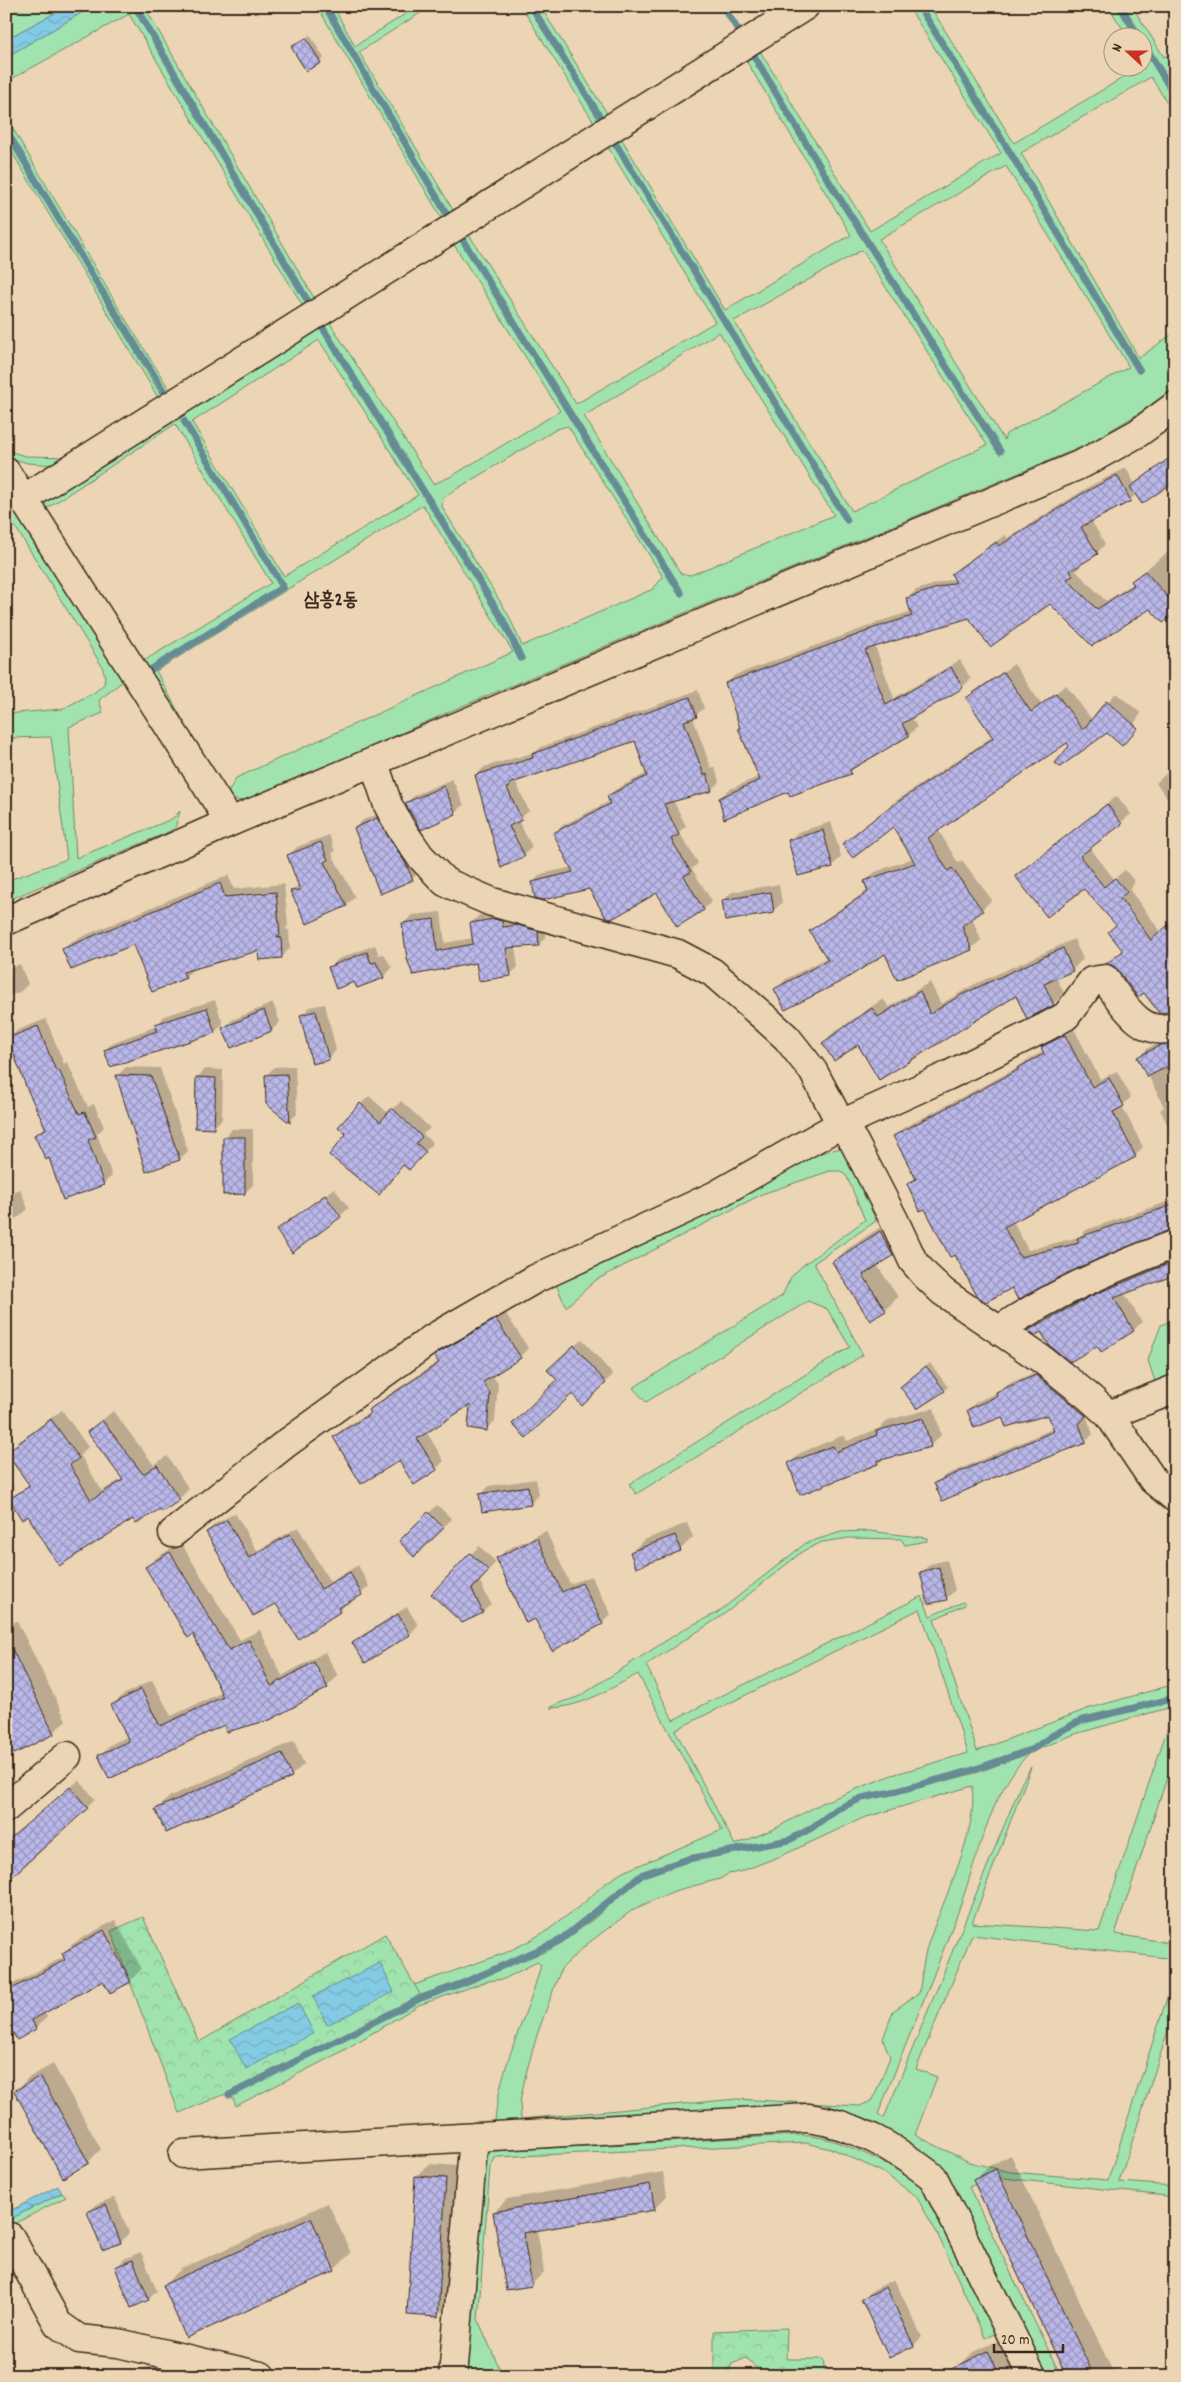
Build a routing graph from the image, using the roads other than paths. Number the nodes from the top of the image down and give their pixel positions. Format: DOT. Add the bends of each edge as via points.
graph roads {
  1 [pos="805,6"];
  2 [pos="1175,406"];
  3 [pos="6,472"];
  4 [pos="23,499"];
  5 [pos="374,763"];
  6 [pos="230,822"];
  7 [pos="6,921"];
  8 [pos="1175,1026"];
  9 [pos="841,1124"];
  10 [pos="1175,1244"];
  11 [pos="999,1330"];
  12 [pos="1175,1389"];
  13 [pos="1109,1415"];
  14 [pos="1175,1498"];
  15 [pos="173,1533"];
  16 [pos="67,1756"];
  17 [pos="6,1808"];
  18 [pos="474,2137"];
  19 [pos="184,2154"];
  20 [pos="8,2238"];
  21 [pos="261,2376"];
  22 [pos="453,2376"];
  23 [pos="1032,2376"];
  1 -- 4 [label="street"];
  2 -- 5 [label="street" via="1138,433 1084,463"];
  3 -- 4 [label="street"];
  4 -- 6 [label="street"];
  5 -- 6 [label="street"];
  5 -- 9 [label="street" via="400,827 420,856 445,882 492,902 678,954 712,972 787,1038 813,1072"];
  6 -- 7 [label="street"];
  8 -- 9 [label="street" via="1151,1028 1141,1024 1105,979 1092,981 1066,1016 1046,1028"];
  9 -- 11 [label="street" via="854,1142 913,1261 943,1292"];
  9 -- 15 [label="street" via="716,1195 535,1279 432,1338 284,1445"];
  10 -- 11 [label="street" via="1088,1278"];
  11 -- 13 [label="street" via="1044,1361"];
  12 -- 13 [label="street"];
  13 -- 14 [label="street" via="1153,1480"];
  16 -- 17 [label="street"];
  18 -- 19 [label="street"];
  18 -- 22 [label="street"];
  18 -- 23 [label="street" via="808,2118 831,2121 857,2131 907,2158 933,2178"];
  20 -- 21 [label="street" via="58,2324 79,2339 118,2343"];
}
